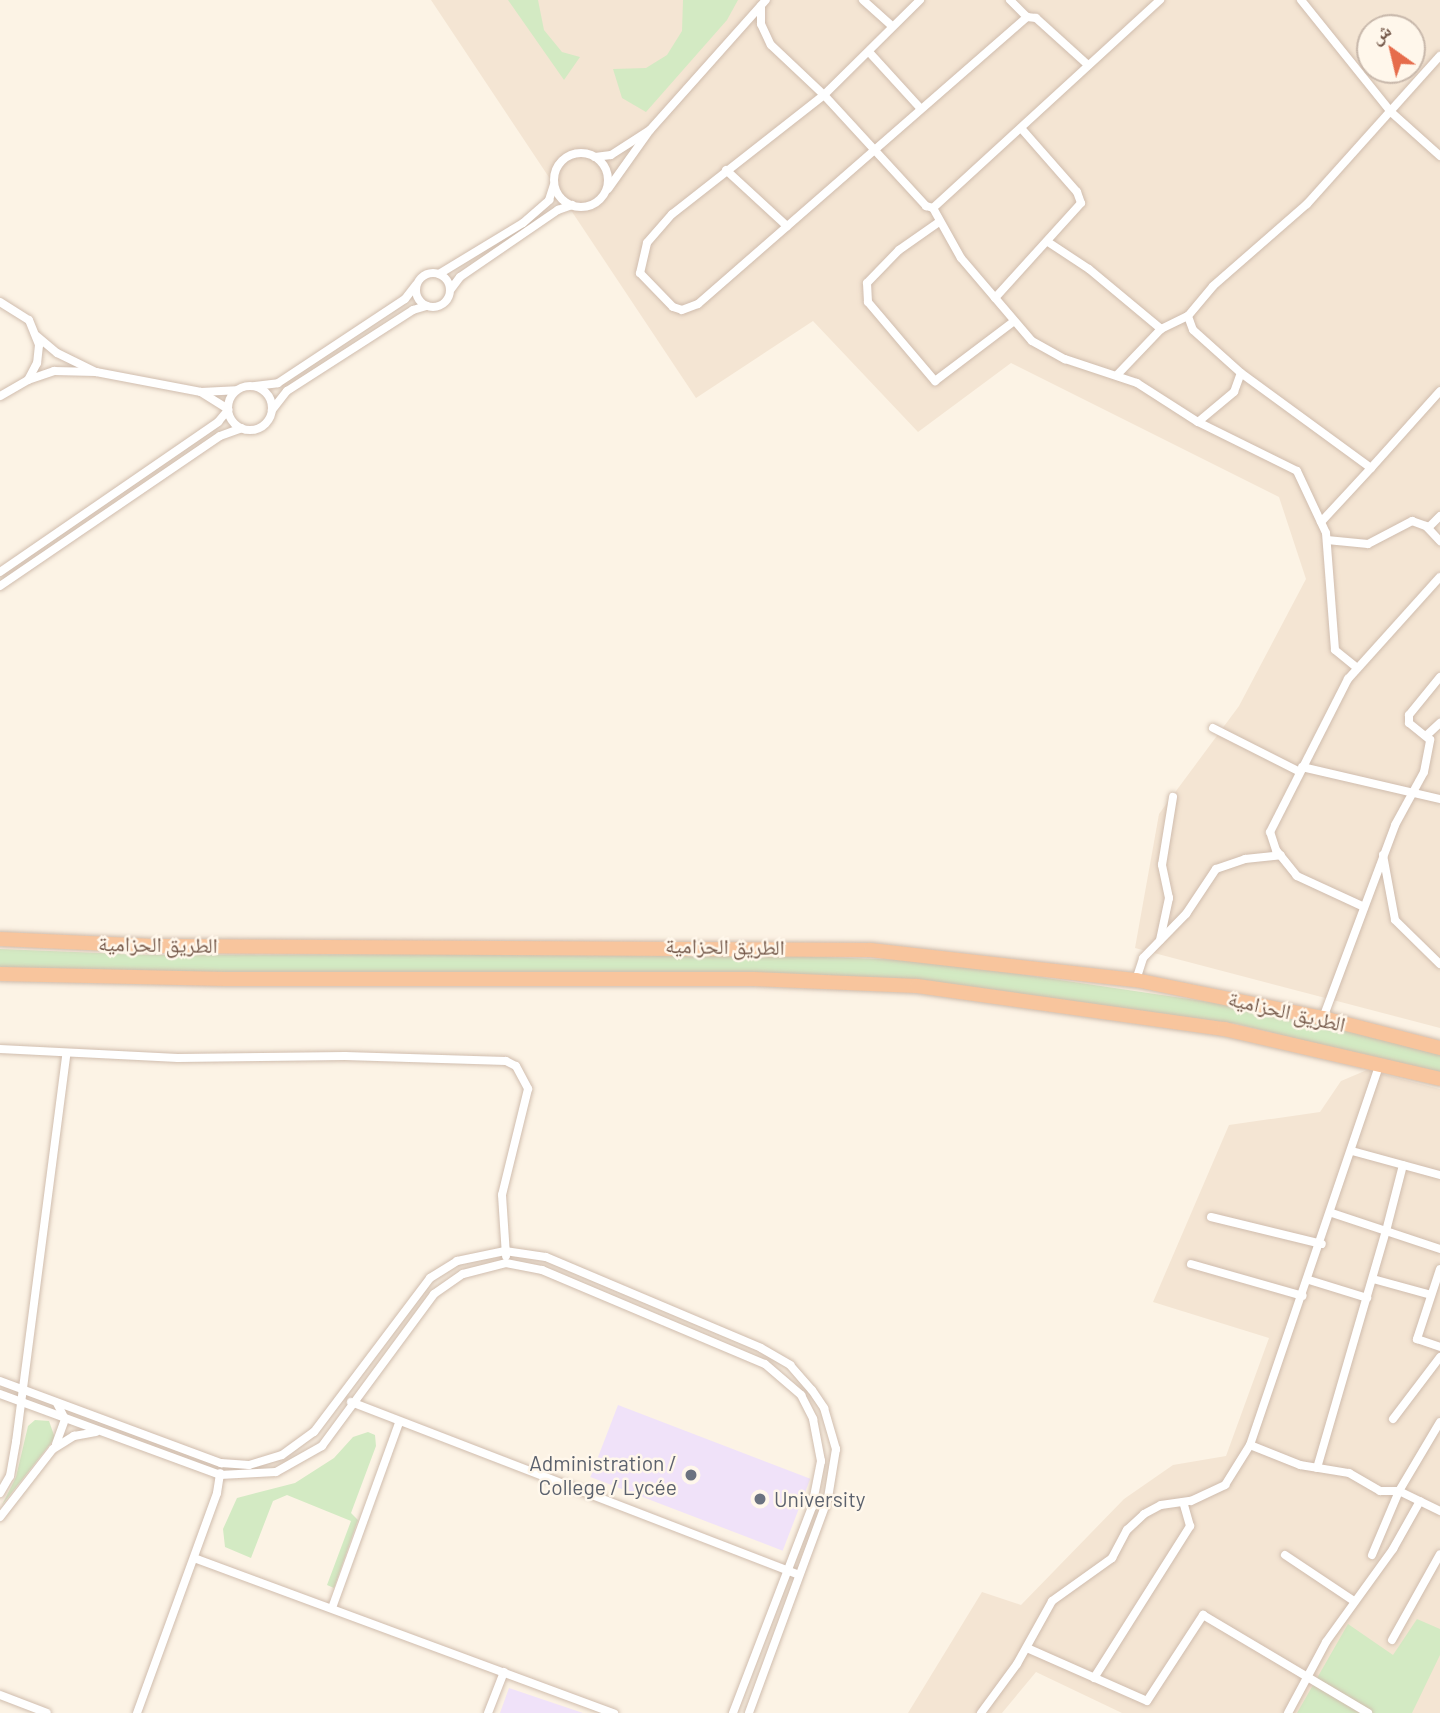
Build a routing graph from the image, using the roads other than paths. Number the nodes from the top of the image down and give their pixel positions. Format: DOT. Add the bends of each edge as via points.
graph roads {
  1 [pos="863,0"];
  2 [pos="920,0"];
  3 [pos="1010,0"];
  4 [pos="1160,0"];
  5 [pos="1301,0"];
  6 [pos="764,3"];
  7 [pos="1027,17"];
  8 [pos="892,26"];
  9 [pos="869,52"];
  10 [pos="1440,56"];
  11 [pos="1088,65"];
  12 [pos="824,95"];
  13 [pos="920,109"];
  14 [pos="1391,112"];
  15 [pos="1021,128"];
  16 [pos="650,130"];
  17 [pos="875,151"];
  18 [pos="1440,156"];
  19 [pos="594,157"];
  20 [pos="726,170"];
  21 [pos="555,182"];
  22 [pos="604,194"];
  23 [pos="572,205"];
  24 [pos="933,208"];
  25 [pos="939,222"];
  26 [pos="787,226"];
  27 [pos="1048,242"];
  28 [pos="439,274"];
  29 [pos="416,285"];
  30 [pos="451,289"];
  31 [pos="995,299"];
  32 [pos="0,302"];
  33 [pos="426,306"];
  34 [pos="1188,316"];
  35 [pos="1013,322"];
  36 [pos="1161,329"];
  37 [pos="37,336"];
  38 [pos="96,372"];
  39 [pos="1241,373"];
  40 [pos="1117,375"];
  41 [pos="28,380"];
  42 [pos="255,386"];
  43 [pos="239,389"];
  44 [pos="201,391"];
  45 [pos="1440,391"];
  46 [pos="0,396"];
  47 [pos="228,410"];
  48 [pos="272,410"];
  49 [pos="1198,422"];
  50 [pos="242,428"];
  51 [pos="1371,468"];
  52 [pos="1440,516"];
  53 [pos="1321,522"];
  54 [pos="1428,528"];
  55 [pos="1327,540"];
  56 [pos="1440,541"];
  57 [pos="0,572"];
  58 [pos="1439,579"];
  59 [pos="0,586"];
  60 [pos="1357,667"];
  61 [pos="1440,677"];
  62 [pos="1440,723"];
  63 [pos="1213,728"];
  64 [pos="1427,735"];
  65 [pos="1301,769"];
  66 [pos="1412,792"];
  67 [pos="1173,797"];
  68 [pos="1440,799"];
  69 [pos="1383,854"];
  70 [pos="1281,855"];
  71 [pos="1362,906"];
  72 [pos="0,939"];
  73 [pos="1160,940"];
  74 [pos="1440,964"];
  75 [pos="0,974"];
  76 [pos="1136,980"];
  77 [pos="1323,1018"];
  78 [pos="1440,1048"];
  79 [pos="0,1049"];
  80 [pos="66,1055"];
  81 [pos="1380,1064"];
  82 [pos="1440,1079"];
  83 [pos="1352,1151"];
  84 [pos="1403,1165"];
  85 [pos="1440,1175"];
  86 [pos="1332,1213"];
  87 [pos="1211,1217"];
  88 [pos="1386,1231"];
  89 [pos="1322,1244"];
  90 [pos="1440,1249"];
  91 [pos="505,1251"];
  92 [pos="506,1263"];
  93 [pos="1191,1264"];
  94 [pos="1440,1269"];
  95 [pos="1373,1279"];
  96 [pos="1309,1280"];
  97 [pos="1431,1295"];
  98 [pos="1303,1296"];
  99 [pos="1367,1298"];
  100 [pos="1440,1347"];
  101 [pos="1440,1357"];
  102 [pos="0,1381"];
  103 [pos="21,1389"];
  104 [pos="0,1394"];
  105 [pos="342,1397"];
  106 [pos="19,1401"];
  107 [pos="57,1403"];
  108 [pos="353,1403"];
  109 [pos="65,1418"];
  110 [pos="1393,1419"];
  111 [pos="1440,1422"];
  112 [pos="399,1423"];
  113 [pos="100,1431"];
  114 [pos="1250,1445"];
  115 [pos="52,1449"];
  116 [pos="221,1463"];
  117 [pos="1317,1468"];
  118 [pos="219,1475"];
  119 [pos="1399,1491"];
  120 [pos="0,1493"];
  121 [pos="1420,1501"];
  122 [pos="1183,1502"];
  123 [pos="1440,1511"];
  124 [pos="0,1517"];
  125 [pos="1440,1554"];
  126 [pos="1285,1555"];
  127 [pos="1372,1555"];
  128 [pos="194,1558"];
  129 [pos="787,1570"];
  130 [pos="799,1575"];
  131 [pos="1354,1601"];
  132 [pos="332,1608"];
  133 [pos="1392,1640"];
  134 [pos="1027,1648"];
  135 [pos="504,1672"];
  136 [pos="1308,1676"];
  137 [pos="1094,1678"];
  138 [pos="0,1695"];
  139 [pos="47,1713"];
  140 [pos="137,1713"];
  141 [pos="488,1713"];
  142 [pos="614,1713"];
  143 [pos="733,1713"];
  144 [pos="749,1713"];
  145 [pos="981,1713"];
  146 [pos="1288,1713"];
  147 [pos="1368,1713"];
  1 -- 8 [label="street"];
  2 -- 8 [label="street"];
  3 -- 7 [label="street"];
  4 -- 11 [label="street"];
  5 -- 14 [label="street"];
  6 -- 12 [label="street" via="761,24 771,45"];
  6 -- 16 [label="street"];
  7 -- 11 [label="street" via="1036,18"];
  7 -- 13 [label="street"];
  8 -- 9 [label="street"];
  9 -- 12 [label="street"];
  9 -- 13 [label="street"];
  10 -- 14 [label="street"];
  11 -- 15 [label="street"];
  12 -- 17 [label="street"];
  12 -- 20 [label="street"];
  13 -- 17 [label="street"];
  14 -- 18 [label="street"];
  14 -- 34 [label="street" via="1307,204 1213,286"];
  15 -- 24 [label="street"];
  15 -- 27 [label="street" via="1077,192 1081,203"];
  16 -- 19 [label="street" via="611,155"];
  16 -- 22 [label="street"];
  17 -- 24 [label="street"];
  17 -- 26 [label="street"];
  19 -- 21 [label="street" via="579,153 568,157 556,170"];
  19 -- 22 [label="street" via="607,171"];
  20 -- 26 [label="street"];
  20 -- 26 [label="street" via="673,214 647,243 640,262 646,282 673,307 689,309"];
  21 -- 23 [label="street" via="559,194"];
  21 -- 28 [label="street" via="550,200 523,223"];
  22 -- 23 [label="street" via="590,205"];
  23 -- 30 [label="street" via="460,277"];
  24 -- 25 [label="street"];
  25 -- 31 [label="street"];
  25 -- 35 [label="street" via="899,250 867,284 868,302 935,381"];
  27 -- 31 [label="street"];
  27 -- 36 [label="street" via="1089,269"];
  28 -- 29 [label="street" via="424,275"];
  28 -- 30 [label="street"];
  29 -- 33 [label="street" via="417,297"];
  29 -- 42 [label="street" via="405,299 278,383"];
  30 -- 33 [label="street" via="442,305"];
  31 -- 35 [label="street"];
  32 -- 37 [label="street" via="22,313"];
  33 -- 48 [label="street" via="287,391"];
  34 -- 36 [label="street"];
  34 -- 39 [label="street" via="1193,330"];
  35 -- 40 [label="street" via="1048,352"];
  36 -- 40 [label="street"];
  37 -- 38 [label="street" via="57,354"];
  37 -- 41 [label="street" via="39,354"];
  38 -- 41 [label="street" via="54,371"];
  38 -- 44 [label="street"];
  39 -- 49 [label="street" via="1234,392"];
  39 -- 51 [label="street"];
  40 -- 49 [label="street"];
  41 -- 46 [label="street"];
  42 -- 43 [label="street"];
  42 -- 48 [label="street" via="270,397"];
  43 -- 44 [label="street"];
  43 -- 47 [label="street"];
  44 -- 47 [label="street"];
  45 -- 51 [label="street"];
  47 -- 50 [label="street"];
  47 -- 57 [label="street" via="218,422"];
  48 -- 50 [label="street" via="263,426"];
  49 -- 53 [label="street" via="1291,467 1308,490"];
  50 -- 59 [label="street" via="220,436"];
  51 -- 53 [label="street"];
  52 -- 54 [label="street"];
  53 -- 55 [label="street"];
  54 -- 55 [label="street" via="1407,522 1379,540 1358,545"];
  54 -- 56 [label="street"];
  55 -- 60 [label="street" via="1335,650"];
  58 -- 60 [label="street"];
  60 -- 65 [label="street"];
  61 -- 64 [label="street" via="1409,715 1409,723"];
  62 -- 64 [label="street"];
  63 -- 65 [label="street"];
  64 -- 66 [label="street" via="1430,744 1424,772"];
  65 -- 66 [label="street"];
  65 -- 70 [label="street" via="1270,832"];
  66 -- 68 [label="street"];
  66 -- 69 [label="street"];
  67 -- 73 [label="street" via="1162,865 1169,898"];
  69 -- 71 [label="street"];
  69 -- 74 [label="street" via="1395,920"];
  70 -- 71 [label="street" via="1307,883"];
  70 -- 73 [label="street" via="1245,859 1216,869 1186,914"];
  71 -- 77 [label="street"];
  72 -- 76 [label="highway, الطريق الحزامية" via="154,946 871,950"];
  73 -- 76 [label="street" via="1143,958"];
  75 -- 81 [label="highway, الطريق الحزامية" via="225,979 754,979 917,986 1224,1028"];
  76 -- 77 [label="highway, الطريق الحزامية"];
  77 -- 78 [label="highway, الطريق الحزامية"];
  79 -- 80 [label="street"];
  80 -- 91 [label="street" via="506,1061 516,1066 528,1089 502,1195"];
  80 -- 103 [label="street"];
  81 -- 82 [label="highway, الطريق الحزامية"];
  81 -- 83 [label="street"];
  83 -- 84 [label="street"];
  83 -- 86 [label="street"];
  84 -- 85 [label="street"];
  84 -- 88 [label="street"];
  86 -- 88 [label="street"];
  86 -- 89 [label="street"];
  87 -- 89 [label="street"];
  88 -- 90 [label="street"];
  88 -- 95 [label="street"];
  89 -- 96 [label="street"];
  91 -- 92 [label="street"];
  91 -- 105 [label="street" via="457,1261 430,1278"];
  91 -- 130 [label="street" via="546,1257 768,1351 800,1374 824,1408 836,1449 828,1498"];
  92 -- 108 [label="street" via="463,1274 434,1294"];
  92 -- 129 [label="street" via="542,1270 765,1364 792,1385 813,1419 821,1461 813,1507"];
  93 -- 98 [label="street"];
  94 -- 97 [label="street"];
  95 -- 97 [label="street"];
  95 -- 99 [label="street"];
  96 -- 98 [label="street"];
  96 -- 99 [label="street"];
  97 -- 100 [label="street" via="1417,1339"];
  98 -- 114 [label="street"];
  99 -- 117 [label="street"];
  101 -- 110 [label="street"];
  102 -- 103 [label="street"];
  103 -- 106 [label="street"];
  103 -- 107 [label="street"];
  104 -- 106 [label="street"];
  105 -- 108 [label="street"];
  105 -- 116 [label="street" via="314,1432 282,1455 250,1465"];
  106 -- 109 [label="street"];
  106 -- 120 [label="street" via="10,1476"];
  107 -- 109 [label="street"];
  107 -- 116 [label="street"];
  108 -- 112 [label="street"];
  108 -- 118 [label="street" via="322,1446 297,1464 254,1476"];
  109 -- 113 [label="street"];
  109 -- 115 [label="street" via="62,1436"];
  111 -- 119 [label="street"];
  112 -- 129 [label="street"];
  112 -- 132 [label="street"];
  113 -- 115 [label="street" via="74,1436"];
  113 -- 118 [label="street"];
  114 -- 117 [label="street"];
  114 -- 122 [label="street" via="1225,1485"];
  115 -- 124 [label="street"];
  116 -- 118 [label="street"];
  117 -- 119 [label="street" via="1349,1473 1380,1491"];
  118 -- 128 [label="street" via="218,1493"];
  119 -- 121 [label="street"];
  119 -- 127 [label="street"];
  121 -- 123 [label="street"];
  121 -- 131 [label="street" via="1393,1549"];
  122 -- 134 [label="street" via="1161,1505 1133,1522 1112,1558 1048,1606"];
  122 -- 137 [label="street" via="1190,1526"];
  125 -- 133 [label="street"];
  126 -- 131 [label="street"];
  128 -- 132 [label="street"];
  128 -- 140 [label="street"];
  129 -- 130 [label="street"];
  129 -- 143 [label="street"];
  130 -- 144 [label="street"];
  131 -- 136 [label="street"];
  132 -- 135 [label="street"];
  134 -- 137 [label="street"];
  134 -- 145 [label="street"];
  135 -- 141 [label="street"];
  135 -- 142 [label="street"];
  136 -- 137 [label="street" via="1203,1615 1147,1701"];
  136 -- 146 [label="street"];
  136 -- 147 [label="street"];
  138 -- 139 [label="street"];
}
